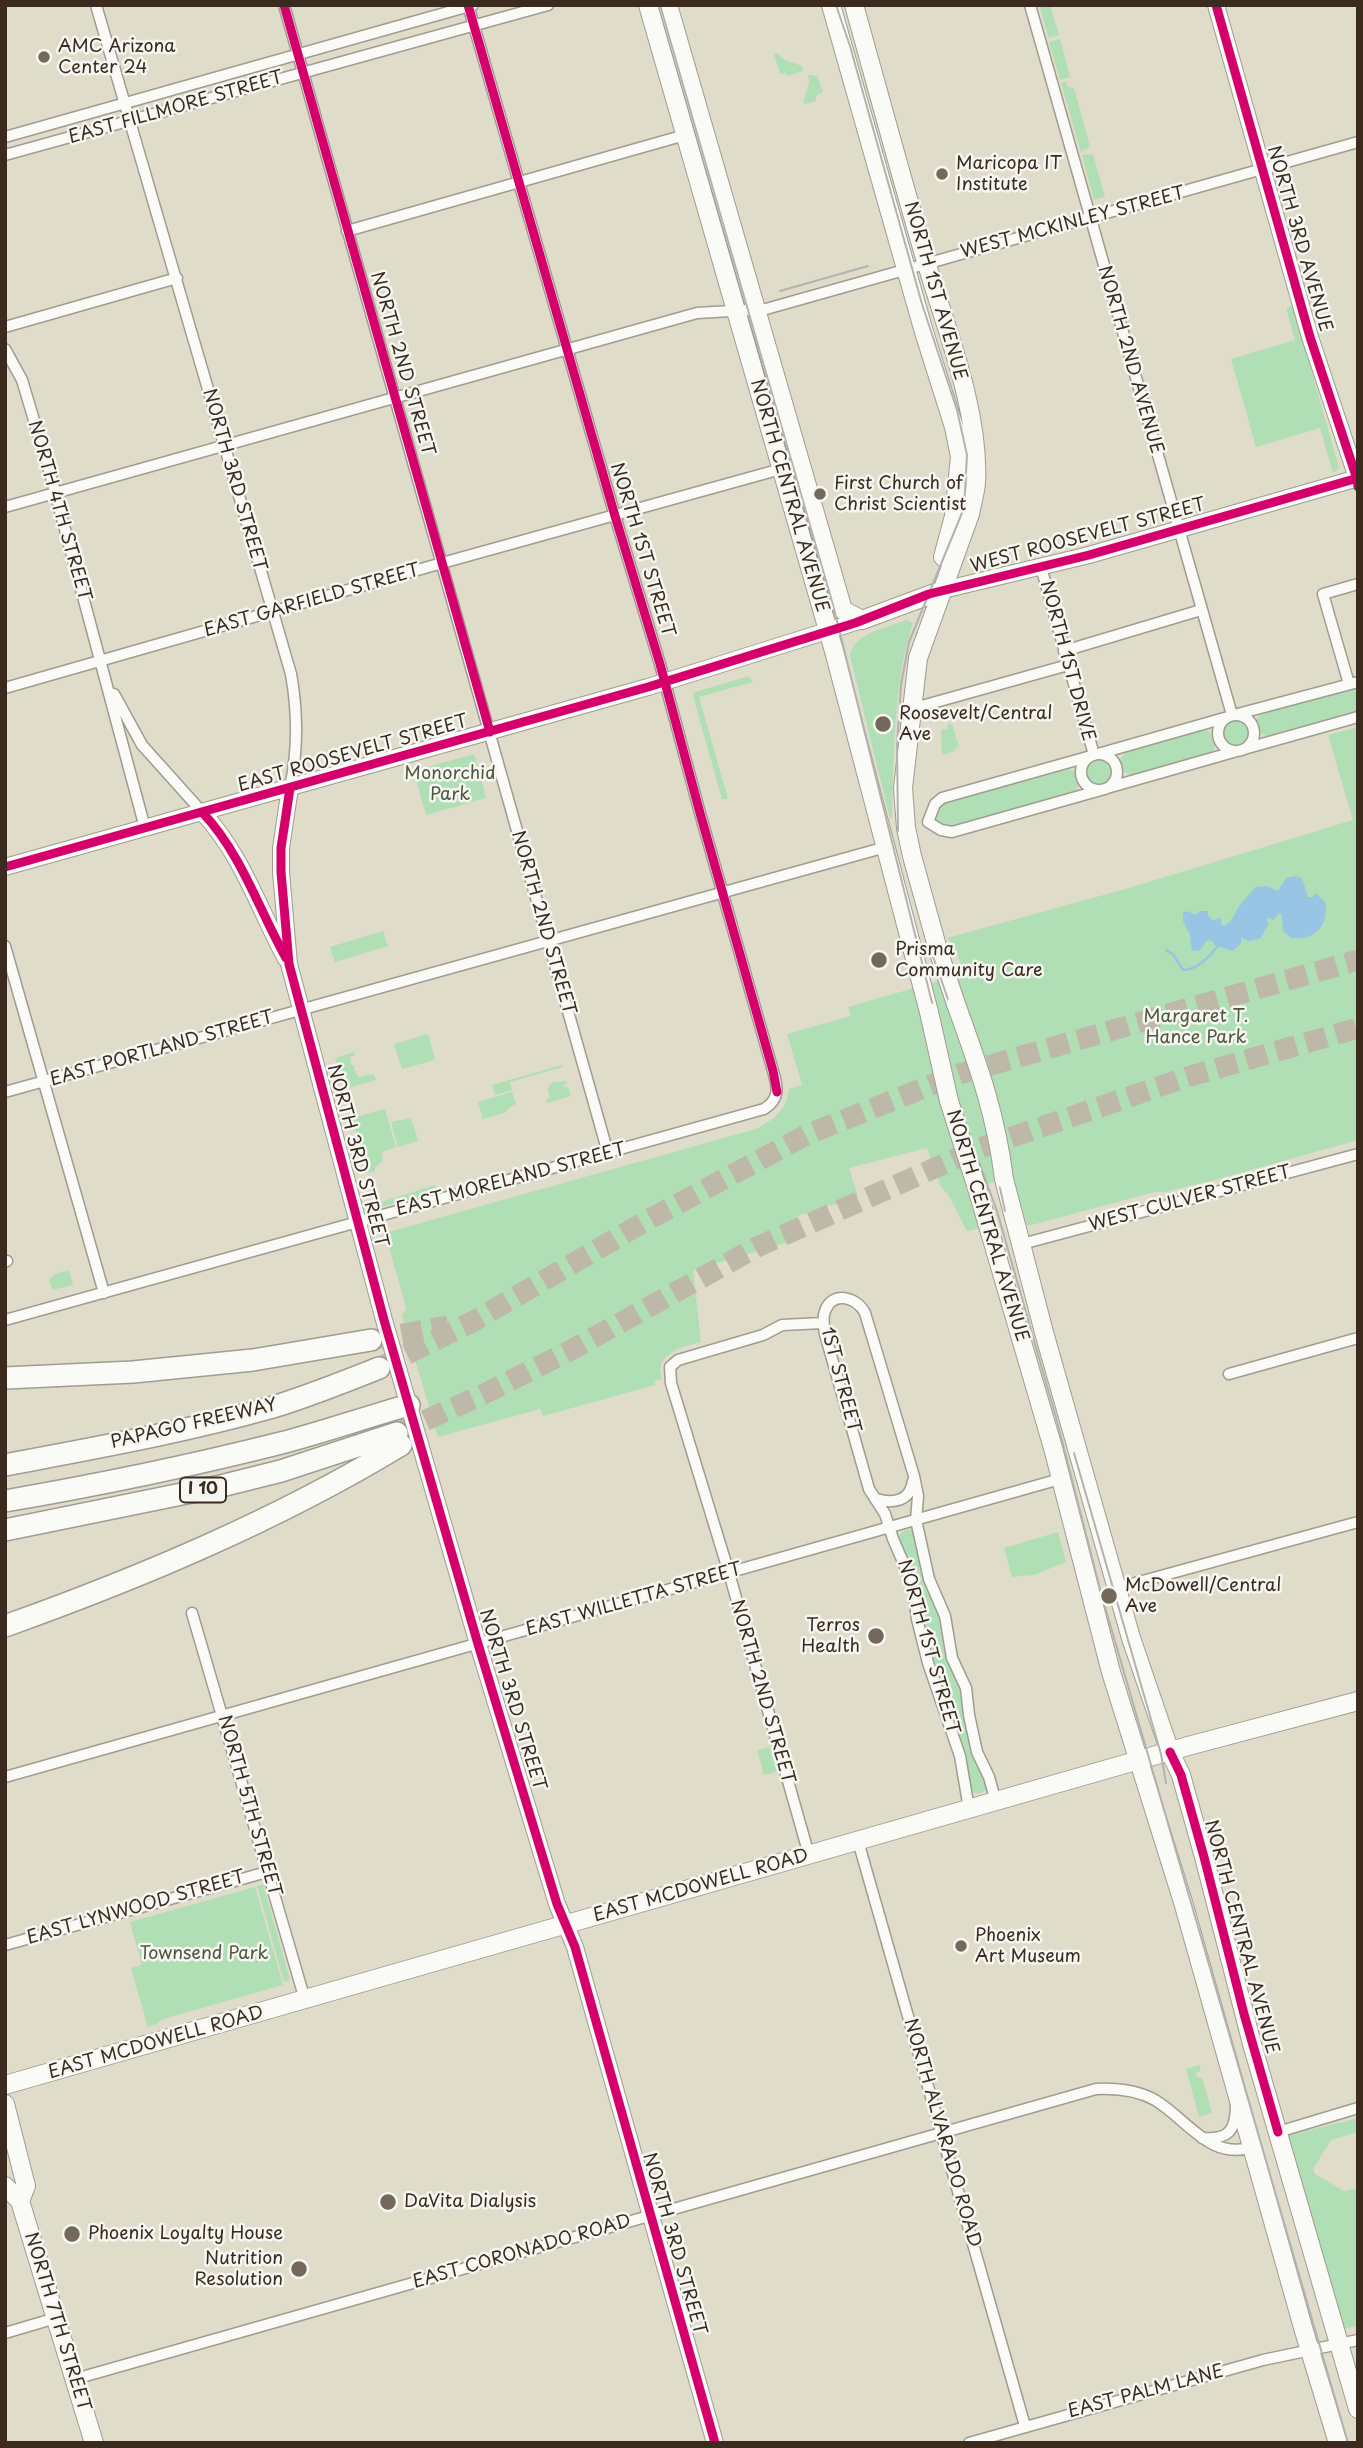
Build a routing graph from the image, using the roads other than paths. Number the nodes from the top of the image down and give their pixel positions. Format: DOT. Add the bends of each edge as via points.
graph roads {
  1 [pos="96,5"];
  2 [pos="284,5"];
  3 [pos="548,5"];
  4 [pos="648,5"];
  5 [pos="668,5"];
  6 [pos="831,5"];
  7 [pos="854,5"];
  8 [pos="1030,5"];
  9 [pos="1216,5"];
  10 [pos="470,6"];
  11 [pos="474,26"];
  12 [pos="298,54"];
  13 [pos="303,73"];
  14 [pos="127,104"];
  15 [pos="131,121"];
  16 [pos="685,135"];
  17 [pos="5,137"];
  18 [pos="1358,142"];
  19 [pos="5,155"];
  20 [pos="1263,169"];
  21 [pos="518,183"];
  22 [pos="1089,218"];
  23 [pos="347,231"];
  24 [pos="926,263"];
  25 [pos="906,269"];
  26 [pos="177,278"];
  27 [pos="747,311"];
  28 [pos="5,327"];
  29 [pos="5,349"];
  30 [pos="566,349"];
  31 [pos="778,386"];
  32 [pos="395,398"];
  33 [pos="223,446"];
  34 [pos="781,470"];
  35 [pos="1358,479"];
  36 [pos="55,493"];
  37 [pos="791,502"];
  38 [pos="5,507"];
  39 [pos="615,516"];
  40 [pos="1178,530"];
  41 [pos="442,563"];
  42 [pos="1041,567"];
  43 [pos="945,584"];
  44 [pos="1358,584"];
  45 [pos="1201,610"];
  46 [pos="271,612"];
  47 [pos="862,620"];
  48 [pos="828,631"];
  49 [pos="1064,651"];
  50 [pos="101,661"];
  51 [pos="1069,665"];
  52 [pos="105,676"];
  53 [pos="665,681"];
  54 [pos="1353,683"];
  55 [pos="5,688"];
  56 [pos="911,709"];
  57 [pos="1231,715"];
  58 [pos="1358,717"];
  59 [pos="490,732"];
  60 [pos="1241,750"];
  61 [pos="1095,755"];
  62 [pos="290,788"];
  63 [pos="1104,789"];
  64 [pos="203,813"];
  65 [pos="928,822"];
  66 [pos="145,828"];
  67 [pos="906,828"];
  68 [pos="886,847"];
  69 [pos="5,867"];
  70 [pos="723,892"];
  71 [pos="548,941"];
  72 [pos="5,946"];
  73 [pos="289,964"];
  74 [pos="301,1010"];
  75 [pos="44,1082"];
  76 [pos="5,1093"];
  77 [pos="773,1104"];
  78 [pos="608,1153"];
  79 [pos="1358,1154"];
  80 [pos="358,1222"];
  81 [pos="1022,1244"];
  82 [pos="104,1293"];
  83 [pos="5,1320"];
  84 [pos="824,1322"];
  85 [pos="1358,1338"];
  86 [pos="371,1340"];
  87 [pos="379,1368"];
  88 [pos="1229,1374"];
  89 [pos="8,1379"];
  90 [pos="407,1398"];
  91 [pos="5,1465"];
  92 [pos="914,1476"];
  93 [pos="1060,1479"];
  94 [pos="5,1491"];
  95 [pos="876,1499"];
  96 [pos="5,1501"];
  97 [pos="916,1520"];
  98 [pos="1358,1522"];
  99 [pos="889,1528"];
  100 [pos="5,1530"];
  101 [pos="729,1573"];
  102 [pos="1117,1588"];
  103 [pos="65,1602"];
  104 [pos="5,1610"];
  105 [pos="192,1613"];
  106 [pos="5,1626"];
  107 [pos="478,1644"];
  108 [pos="1358,1701"];
  109 [pos="223,1715"];
  110 [pos="1155,1756"];
  111 [pos="5,1777"];
  112 [pos="996,1802"];
  113 [pos="969,1810"];
  114 [pos="858,1841"];
  115 [pos="809,1855"];
  116 [pos="267,1872"];
  117 [pos="564,1924"];
  118 [pos="5,1945"];
  119 [pos="305,2000"];
  120 [pos="5,2085"];
  121 [pos="1236,2085"];
  122 [pos="5,2104"];
  123 [pos="1358,2108"];
  124 [pos="1278,2132"];
  125 [pos="942,2133"];
  126 [pos="1200,2138"];
  127 [pos="1253,2147"];
  128 [pos="5,2186"];
  129 [pos="20,2201"];
  130 [pos="650,2216"];
  131 [pos="1311,2245"];
  132 [pos="56,2318"];
  133 [pos="5,2333"];
  134 [pos="1358,2340"];
  135 [pos="1324,2347"];
  136 [pos="75,2379"];
  137 [pos="1358,2409"];
  138 [pos="1026,2426"];
  139 [pos="94,2443"];
  140 [pos="715,2443"];
  141 [pos="969,2443"];
  142 [pos="1338,2443"];
  1 -- 14 [label="street, NORTH 3RD STREET"];
  2 -- 12 [label="street, NORTH 2ND STREET"];
  3 -- 11 [label="street, EAST FILLMORE STREET"];
  4 -- 16 [label="main road, NORTH CENTRAL AVENUE"];
  5 -- 27 [label="main road, NORTH CENTRAL AVENUE"];
  6 -- 25 [label="main road, NORTH 1ST AVENUE"];
  7 -- 24 [label="main road, NORTH 1ST AVENUE"];
  8 -- 22 [label="street, NORTH 2ND AVENUE"];
  9 -- 20 [label="street, NORTH 3RD AVENUE"];
  10 -- 11 [label="street, NORTH 1ST STREET"];
  10 -- 12 [label="street, EAST FILLMORE STREET"];
  11 -- 13 [label="street, EAST FILLMORE STREET"];
  11 -- 21 [label="street, NORTH 1ST STREET"];
  12 -- 13 [label="street, NORTH 2ND STREET"];
  12 -- 14 [label="street, EAST FILLMORE STREET"];
  13 -- 15 [label="street, EAST FILLMORE STREET"];
  13 -- 23 [label="street, NORTH 2ND STREET"];
  14 -- 15 [label="street, NORTH 3RD STREET"];
  14 -- 17 [label="street, EAST FILLMORE STREET"];
  15 -- 19 [label="street, EAST FILLMORE STREET"];
  15 -- 26 [label="street, NORTH 3RD STREET"];
  16 -- 21 [label="street"];
  16 -- 27 [label="main road, NORTH CENTRAL AVENUE"];
  18 -- 20 [label="street, WEST MCKINLEY STREET"];
  20 -- 22 [label="street, WEST MCKINLEY STREET"];
  20 -- 35 [label="street, NORTH 3RD AVENUE" via="1310,337"];
  21 -- 23 [label="street"];
  21 -- 30 [label="street, NORTH 1ST STREET"];
  22 -- 24 [label="street, WEST MCKINLEY STREET"];
  22 -- 40 [label="street, NORTH 2ND AVENUE"];
  23 -- 32 [label="street, NORTH 2ND STREET"];
  24 -- 25 [label="street, WEST MCKINLEY STREET"];
  24 -- 43 [label="main road, NORTH 1ST AVENUE" via="967,401 974,446 976,484 970,514"];
  25 -- 27 [label="street, WEST MCKINLEY STREET"];
  25 -- 43 [label="main road, NORTH 1ST AVENUE" via="960,457 954,516 943,560"];
  26 -- 28 [label="street"];
  26 -- 33 [label="street, NORTH 3RD STREET"];
  27 -- 30 [label="street, WEST MCKINLEY STREET" via="696,313"];
  27 -- 31 [label="main road, NORTH CENTRAL AVENUE"];
  27 -- 34 [label="main road, NORTH CENTRAL AVENUE"];
  29 -- 36 [label="street, NORTH 4TH STREET" via="22,380"];
  30 -- 32 [label="street, WEST MCKINLEY STREET"];
  30 -- 39 [label="street, NORTH 1ST STREET"];
  31 -- 37 [label="main road"];
  31 -- 47 [label="main road, NORTH CENTRAL AVENUE" via="840,603 850,616"];
  32 -- 33 [label="street, WEST MCKINLEY STREET"];
  32 -- 41 [label="street, NORTH 2ND STREET"];
  33 -- 36 [label="street, WEST MCKINLEY STREET"];
  33 -- 46 [label="street, NORTH 3RD STREET"];
  34 -- 37 [label="main road, NORTH CENTRAL AVENUE"];
  34 -- 39 [label="street, EAST GARFIELD STREET"];
  35 -- 40 [label="street, WEST ROOSEVELT STREET"];
  36 -- 38 [label="street, WEST MCKINLEY STREET"];
  36 -- 50 [label="street, NORTH 4TH STREET"];
  37 -- 48 [label="main road, NORTH CENTRAL AVENUE"];
  39 -- 41 [label="street, EAST GARFIELD STREET"];
  39 -- 53 [label="street, NORTH 1ST STREET"];
  40 -- 42 [label="street, WEST ROOSEVELT STREET"];
  40 -- 45 [label="street, NORTH 2ND AVENUE"];
  41 -- 46 [label="street, EAST GARFIELD STREET"];
  41 -- 59 [label="street, NORTH 2ND STREET"];
  42 -- 43 [label="street, WEST ROOSEVELT STREET"];
  42 -- 49 [label="street, NORTH 1ST DRIVE"];
  43 -- 47 [label="main road, WEST ROOSEVELT STREET"];
  43 -- 56 [label="main road, NORTH CENTRAL AVENUE" via="918,658"];
  44 -- 54 [label="street" via="1323,594"];
  45 -- 49 [label="street"];
  45 -- 57 [label="street, NORTH 2ND AVENUE"];
  46 -- 50 [label="street, EAST GARFIELD STREET"];
  46 -- 62 [label="street, NORTH 3RD STREET" via="295,702 296,747"];
  47 -- 48 [label="street, WEST ROOSEVELT STREET"];
  48 -- 53 [label="street, EAST ROOSEVELT STREET"];
  48 -- 68 [label="main road, NORTH CENTRAL AVENUE"];
  49 -- 51 [label="street, NORTH 1ST DRIVE"];
  50 -- 52 [label="street, NORTH 4TH STREET"];
  50 -- 55 [label="street, EAST GARFIELD STREET"];
  51 -- 56 [label="street"];
  51 -- 61 [label="street, NORTH 1ST DRIVE"];
  52 -- 64 [label="street, NORTH 4TH STREET" via="137,738"];
  52 -- 66 [label="street, NORTH 4TH STREET"];
  53 -- 59 [label="street, EAST ROOSEVELT STREET"];
  53 -- 70 [label="street, NORTH 1ST STREET"];
  54 -- 57 [label="street"];
  56 -- 67 [label="main road, NORTH CENTRAL AVENUE" via="903,788"];
  57 -- 60 [label="street" via="1246,718 1253,728 1252,740"];
  57 -- 60 [label="street" via="1219,725 1218,738 1225,748"];
  57 -- 61 [label="street"];
  58 -- 60 [label="street"];
  59 -- 62 [label="street, EAST ROOSEVELT STREET"];
  59 -- 71 [label="street, NORTH 2ND STREET"];
  60 -- 63 [label="street"];
  61 -- 63 [label="street" via="1083,765 1082,777 1089,787"];
  61 -- 63 [label="street" via="1110,757 1117,767 1116,780"];
  61 -- 65 [label="street" via="942,798"];
  62 -- 64 [label="street, EAST ROOSEVELT STREET"];
  62 -- 73 [label="street, NORTH 3RD STREET" via="281,860"];
  63 -- 65 [label="street" via="952,832"];
  64 -- 66 [label="street, EAST ROOSEVELT STREET"];
  64 -- 73 [label="street, NORTH 3RD STREET" via="233,853"];
  65 -- 67 [label="street"];
  66 -- 69 [label="street, EAST ROOSEVELT STREET"];
  67 -- 81 [label="main road, NORTH CENTRAL AVENUE, bridge" via="934,938 990,1103"];
  68 -- 70 [label="street, EAST PORTLAND STREET"];
  68 -- 93 [label="main road, NORTH CENTRAL AVENUE, bridge" via="949,1101"];
  70 -- 71 [label="street, EAST PORTLAND STREET"];
  70 -- 77 [label="street, NORTH 1ST STREET" via="778,1088"];
  71 -- 74 [label="street, EAST PORTLAND STREET"];
  71 -- 78 [label="street, NORTH 2ND STREET"];
  72 -- 75 [label="street"];
  73 -- 74 [label="street, NORTH 3RD STREET"];
  74 -- 75 [label="street, EAST PORTLAND STREET"];
  74 -- 80 [label="street, NORTH 3RD STREET"];
  75 -- 76 [label="street, EAST PORTLAND STREET"];
  75 -- 82 [label="street"];
  77 -- 78 [label="street, EAST MORELAND STREET"];
  78 -- 80 [label="street, EAST MORELAND STREET"];
  79 -- 81 [label="street, WEST CULVER STREET"];
  80 -- 82 [label="street, EAST MORELAND STREET"];
  80 -- 90 [label="street, NORTH 3RD STREET"];
  81 -- 102 [label="main road, NORTH CENTRAL AVENUE"];
  82 -- 83 [label="street, EAST MORELAND STREET"];
  84 -- 92 [label="street, 1ST STREET" via="827,1306 839,1299 853,1299 862,1308"];
  84 -- 95 [label="street, 1ST STREET" via="869,1489"];
  84 -- 101 [label="street, NORTH 2ND STREET" via="782,1325 678,1360 670,1367"];
  85 -- 88 [label="street"];
  86 -- 89 [label="highway" via="253,1360"];
  87 -- 91 [label="highway, PAPAGO FREEWAY" via="273,1406 174,1432"];
  90 -- 94 [label="highway" via="253,1441"];
  90 -- 96 [label="highway" via="284,1443"];
  90 -- 107 [label="street, NORTH 3RD STREET"];
  92 -- 95 [label="street" via="912,1488 901,1500"];
  92 -- 97 [label="street, 1ST STREET"];
  93 -- 97 [label="street, EAST WILLETTA STREET"];
  93 -- 110 [label="main road, NORTH CENTRAL AVENUE" via="1107,1657"];
  95 -- 99 [label="street, 1ST STREET"];
  97 -- 99 [label="street, EAST WILLETTA STREET"];
  97 -- 112 [label="street, NORTH 1ST STREET" via="929,1579 945,1616 952,1658 966,1688 977,1752"];
  98 -- 102 [label="street"];
  99 -- 101 [label="street, EAST WILLETTA STREET"];
  99 -- 113 [label="street, NORTH 1ST STREET" via="913,1585 917,1619 960,1756"];
  100 -- 103 [label="highway, I 10" via="221,1486 399,1439 340,1482 157,1568"];
  101 -- 107 [label="street, EAST WILLETTA STREET"];
  101 -- 115 [label="street, NORTH 2ND STREET"];
  102 -- 110 [label="main road, NORTH CENTRAL AVENUE" via="1139,1662"];
  103 -- 104 [label="highway"];
  103 -- 106 [label="highway"];
  105 -- 109 [label="street, NORTH 5TH STREET"];
  107 -- 109 [label="street, EAST WILLETTA STREET"];
  107 -- 117 [label="street, NORTH 3RD STREET"];
  108 -- 110 [label="main road, EAST MCDOWELL ROAD"];
  109 -- 111 [label="street, EAST WILLETTA STREET"];
  109 -- 116 [label="street, NORTH 5TH STREET"];
  110 -- 112 [label="main road, EAST MCDOWELL ROAD"];
  110 -- 121 [label="main road, NORTH CENTRAL AVENUE" via="1183,1902"];
  110 -- 124 [label="main road, NORTH CENTRAL AVENUE" via="1181,1775"];
  112 -- 113 [label="main road, EAST MCDOWELL ROAD"];
  113 -- 114 [label="main road, EAST MCDOWELL ROAD"];
  114 -- 115 [label="main road, EAST MCDOWELL ROAD"];
  114 -- 125 [label="street, NORTH ALVARADO ROAD"];
  115 -- 117 [label="main road, EAST MCDOWELL ROAD"];
  116 -- 118 [label="street, EAST LYNWOOD STREET"];
  116 -- 119 [label="street, NORTH 5TH STREET"];
  117 -- 119 [label="main road, EAST MCDOWELL ROAD"];
  117 -- 130 [label="street, NORTH 3RD STREET" via="575,1947"];
  119 -- 120 [label="main road, EAST MCDOWELL ROAD"];
  121 -- 126 [label="street" via="1236,2116 1230,2131 1221,2138"];
  121 -- 127 [label="main road, NORTH CENTRAL AVENUE"];
  122 -- 129 [label="main road, NORTH 7TH STREET" via="26,2186"];
  123 -- 124 [label="street"];
  124 -- 131 [label="main road, NORTH CENTRAL AVENUE"];
  125 -- 126 [label="street, EAST CORONADO ROAD" via="1096,2089 1115,2088 1153,2099"];
  125 -- 130 [label="street, EAST CORONADO ROAD"];
  125 -- 138 [label="street, NORTH ALVARADO ROAD"];
  126 -- 127 [label="street, EAST CORONADO ROAD" via="1226,2150"];
  127 -- 131 [label="main road" via="1262,2145 1280,2161 1300,2227"];
  127 -- 135 [label="main road, NORTH CENTRAL AVENUE"];
  128 -- 129 [label="main road, NORTH 7TH STREET"];
  129 -- 132 [label="main road, NORTH 7TH STREET"];
  130 -- 136 [label="street, EAST CORONADO ROAD"];
  130 -- 140 [label="street, NORTH 3RD STREET"];
  131 -- 135 [label="main road, NORTH CENTRAL AVENUE"];
  132 -- 133 [label="street"];
  132 -- 136 [label="main road, NORTH 7TH STREET"];
  134 -- 135 [label="street, EAST PALM LANE"];
  135 -- 137 [label="main road, NORTH CENTRAL AVENUE"];
  135 -- 138 [label="street, EAST PALM LANE"];
  135 -- 142 [label="main road, NORTH CENTRAL AVENUE"];
  136 -- 139 [label="main road, NORTH 7TH STREET"];
  138 -- 141 [label="street, EAST PALM LANE"];
}
